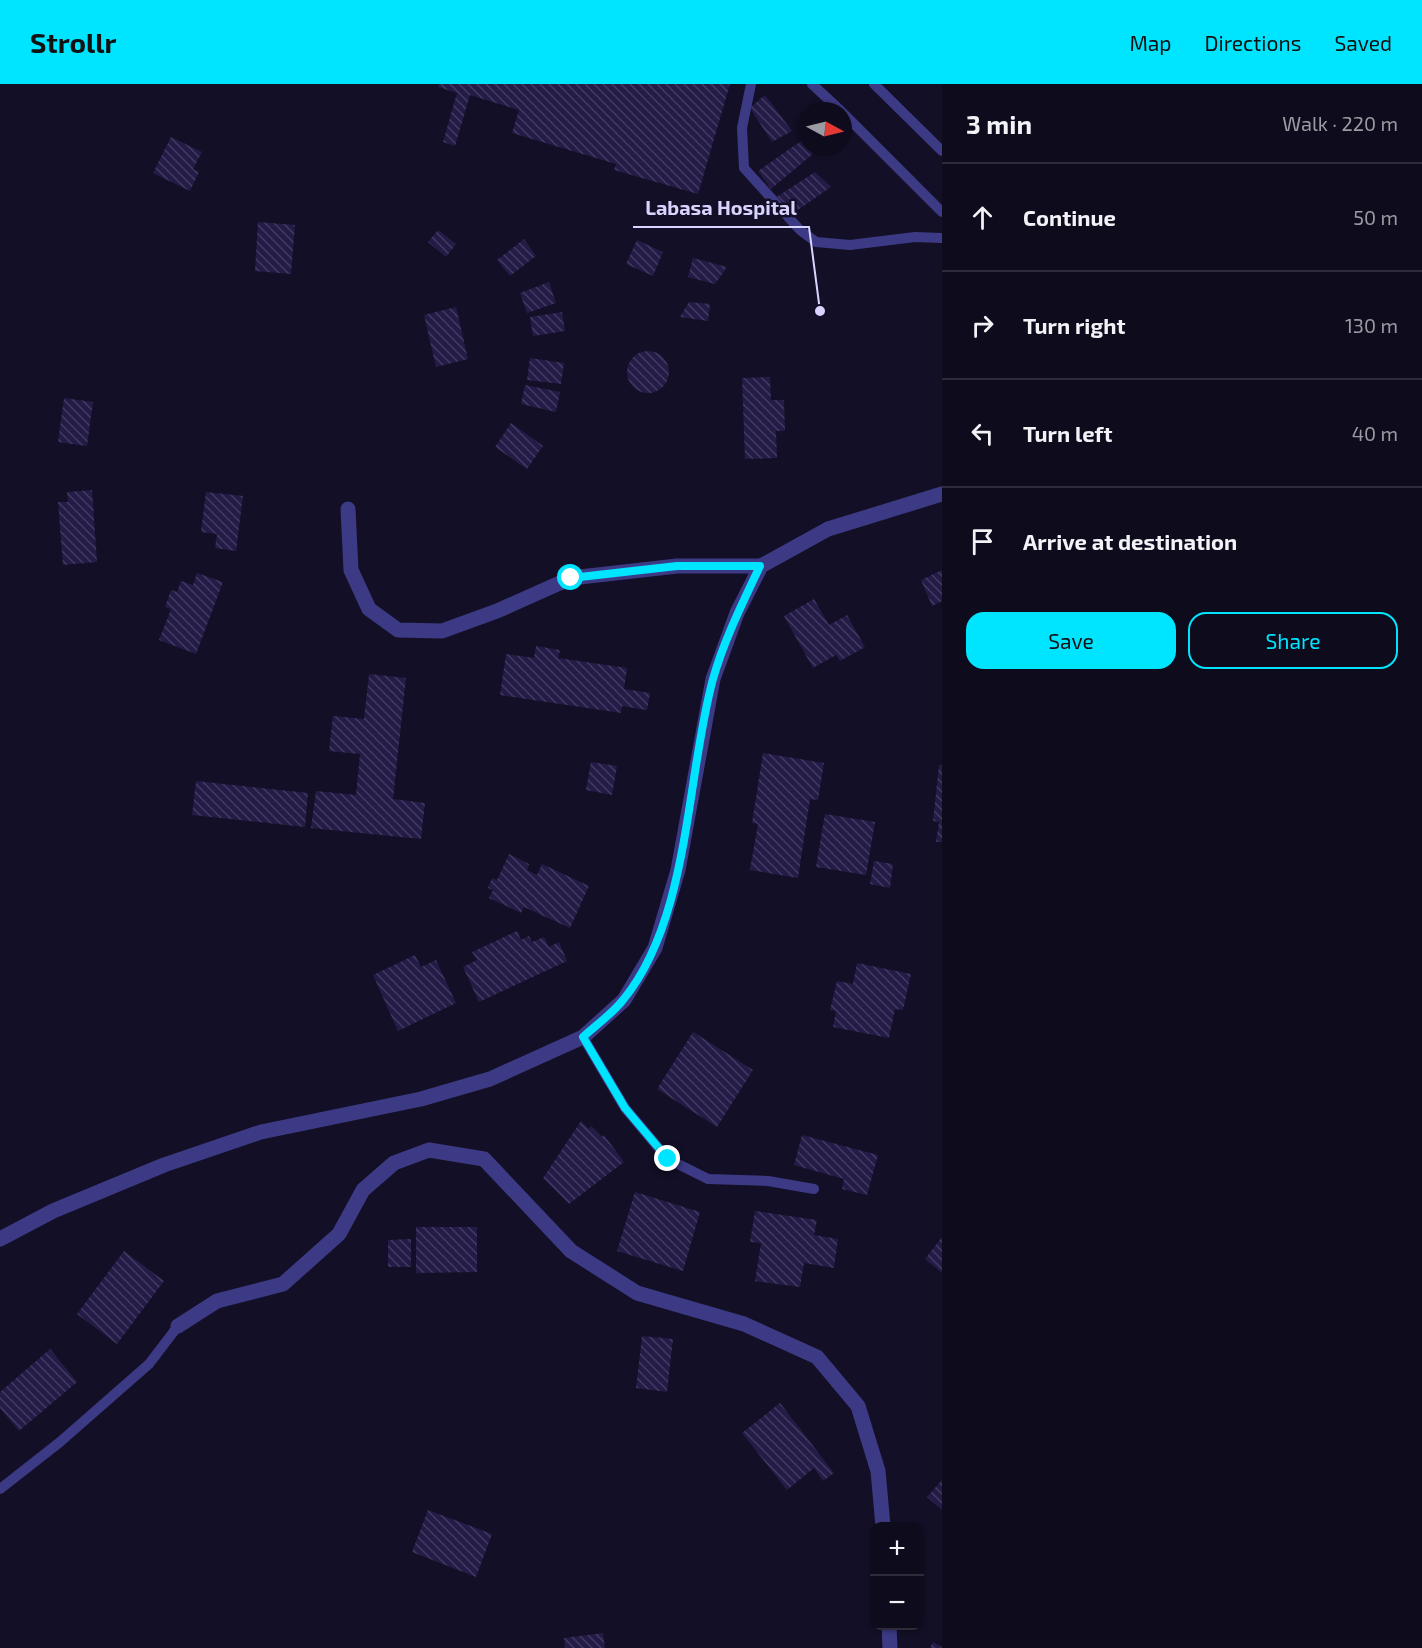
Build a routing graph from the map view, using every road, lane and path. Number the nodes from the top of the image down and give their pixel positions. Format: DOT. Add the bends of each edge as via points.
graph roads {
  1 [pos="751,84"];
  2 [pos="812,84"];
  3 [pos="874,84"];
  4 [pos="831,102"];
  5 [pos="852,122"];
  6 [pos="942,151"];
  7 [pos="942,212"];
  8 [pos="942,238"];
  9 [pos="942,494"];
  10 [pos="348,509"];
  11 [pos="760,566"];
  12 [pos="583,1037"];
  13 [pos="814,1189"];
  14 [pos="0,1239"];
  15 [pos="178,1326"];
  16 [pos="0,1490"];
  17 [pos="883,1522"];
  18 [pos="889,1630"];
  19 [pos="890,1648"];
  1 -- 8 [label="lane" via="742,128 744,168 800,230 816,242 850,245 915,237"];
  2 -- 4 [label="lane"];
  3 -- 6 [label="lane"];
  5 -- 7 [label="lane"];
  9 -- 11 [label="street" via="828,530"];
  10 -- 11 [label="street" via="351,570 369,609 398,630 441,631 571,578 677,566"];
  11 -- 12 [label="street" via="737,613 713,679 678,870 655,948 624,1000"];
  12 -- 13 [label="lane" via="625,1108 668,1159 708,1179 768,1181"];
  12 -- 14 [label="street" via="490,1079 420,1099 261,1132 164,1165 53,1211"];
  15 -- 16 [label="lane" via="149,1364"];
  15 -- 17 [label="street" via="217,1301 283,1284 339,1234 363,1190 394,1163 429,1150 484,1159 571,1251 637,1293 744,1324 817,1357 858,1406 878,1471"];
  18 -- 19 [label="street"];
}
